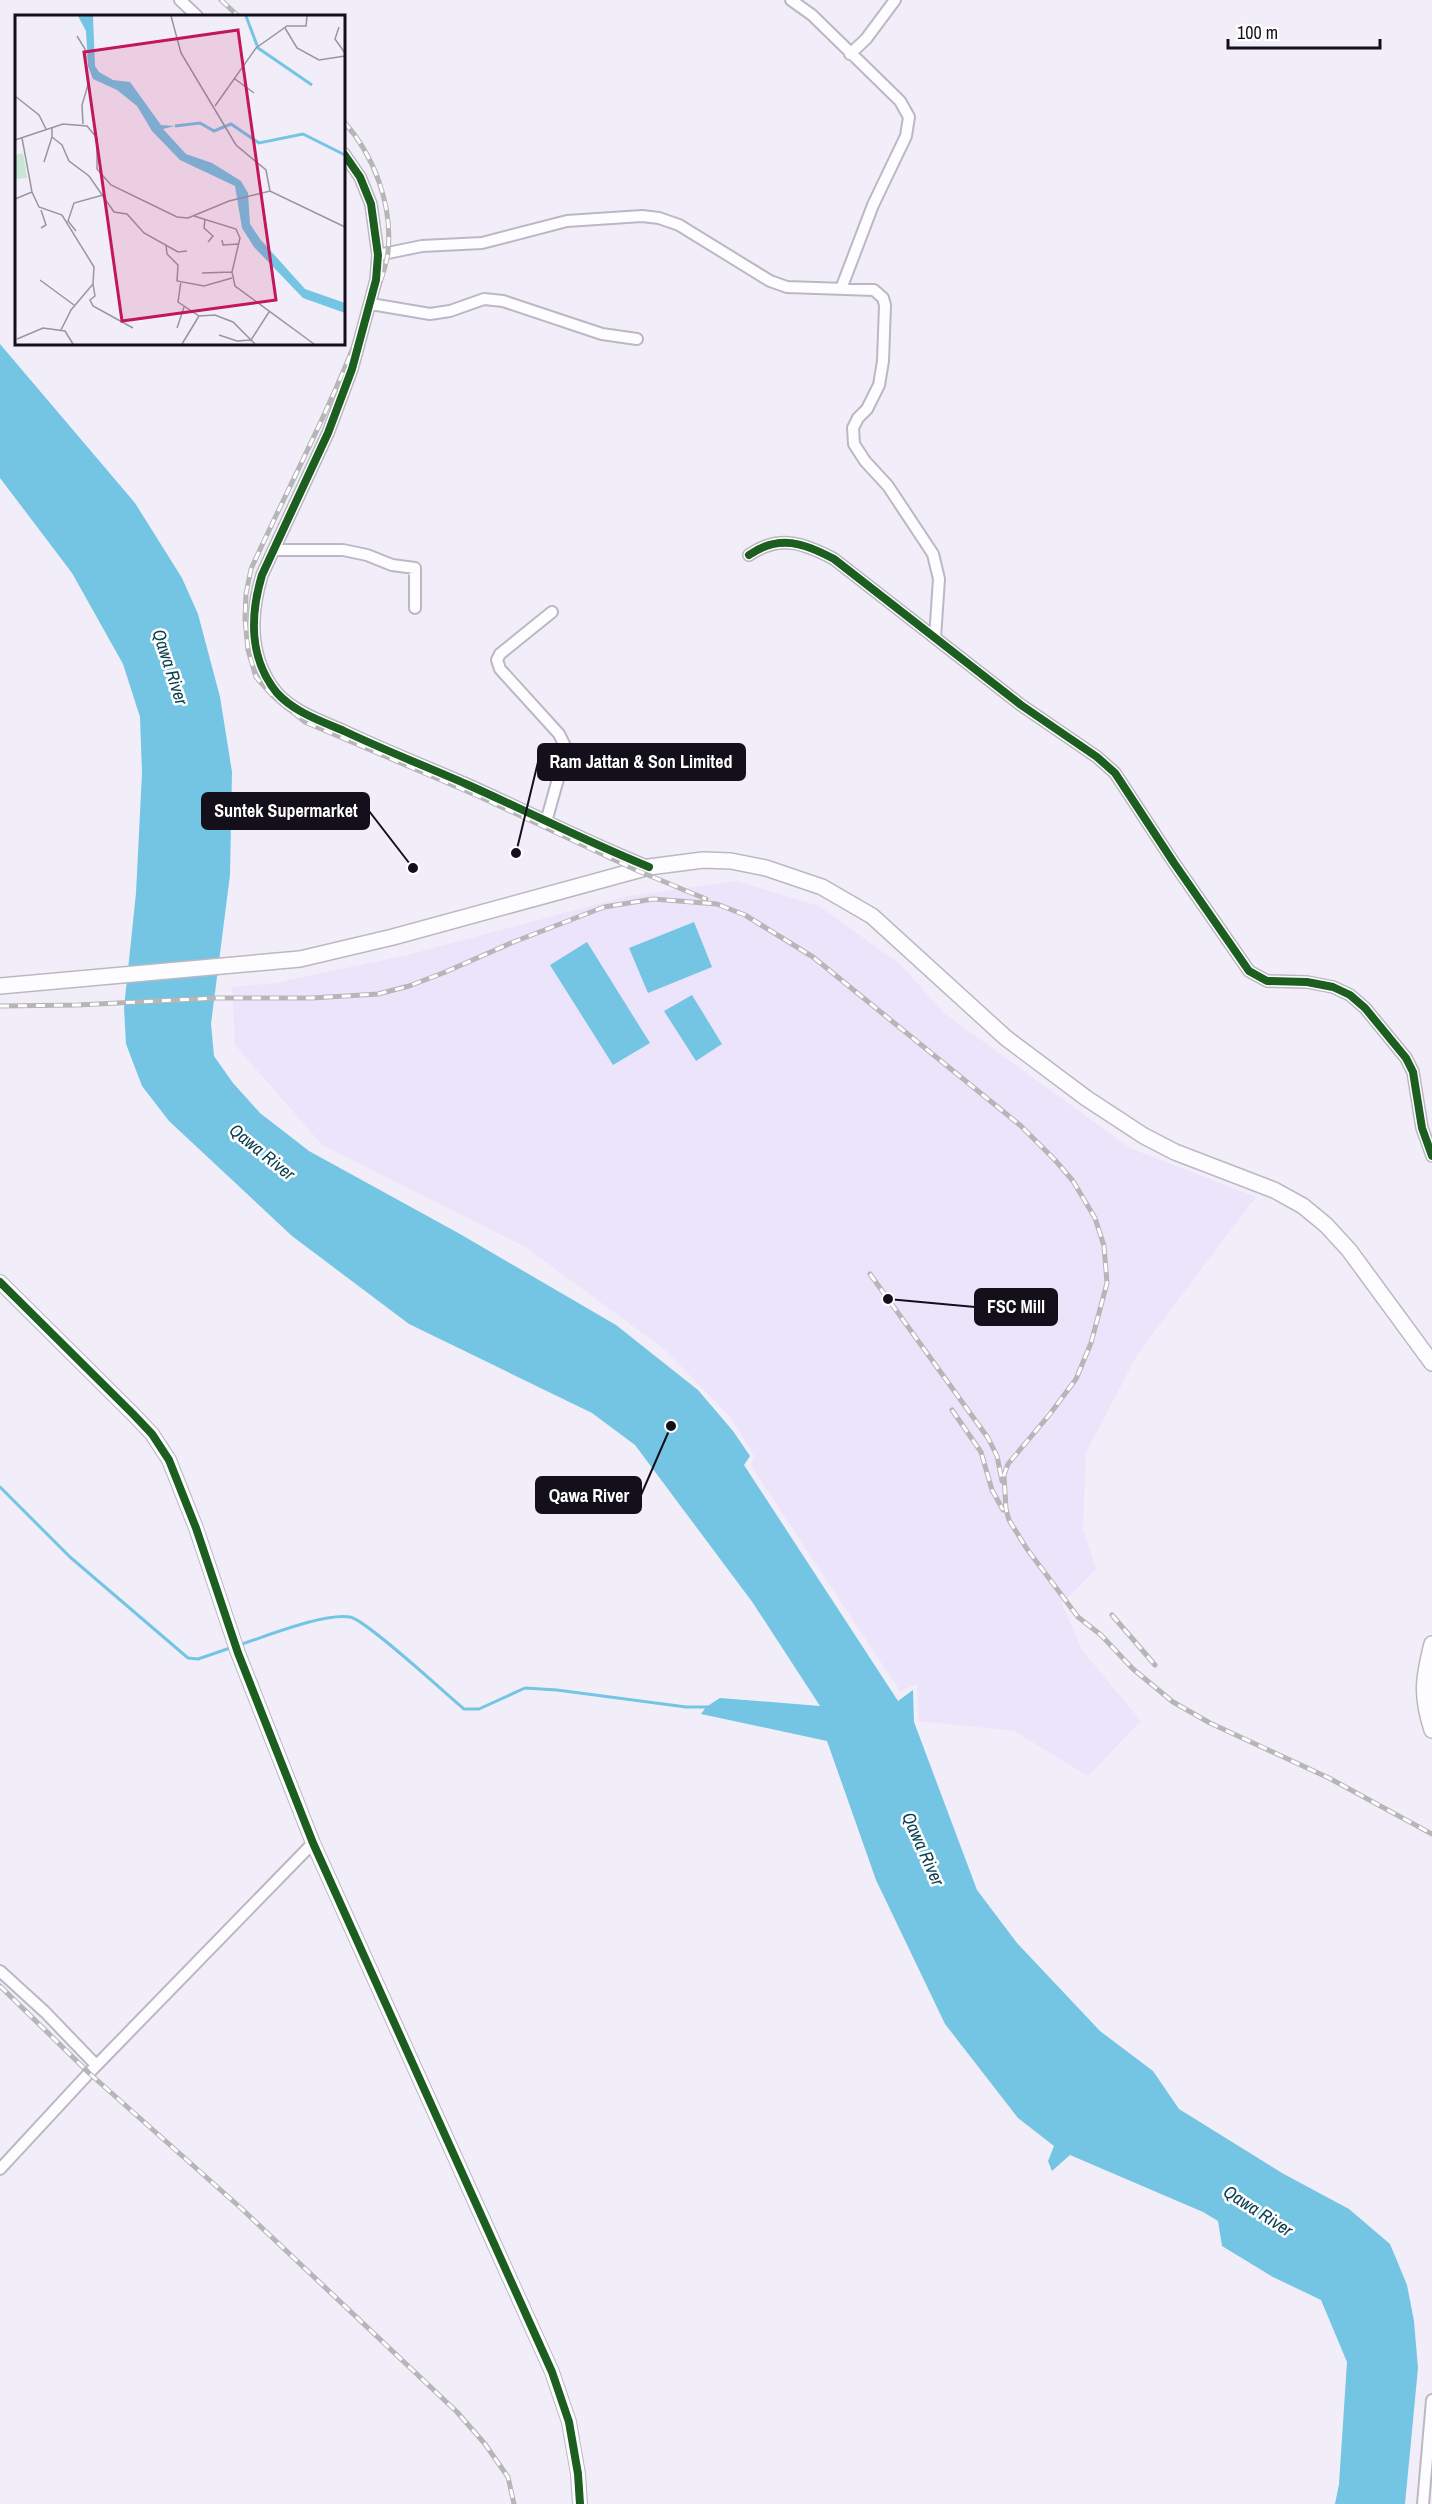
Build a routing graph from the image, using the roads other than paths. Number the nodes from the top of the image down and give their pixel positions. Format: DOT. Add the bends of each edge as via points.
graph roads {
  1 [pos="180,0"];
  2 [pos="791,0"];
  3 [pos="895,0"];
  4 [pos="196,15"];
  5 [pos="850,54"];
  6 [pos="345,155"];
  7 [pos="378,255"];
  8 [pos="841,289"];
  9 [pos="371,304"];
  10 [pos="637,339"];
  11 [pos="275,550"];
  12 [pos="749,555"];
  13 [pos="415,608"];
  14 [pos="552,612"];
  15 [pos="935,638"];
  16 [pos="546,822"];
  17 [pos="649,867"];
  18 [pos="0,987"];
  19 [pos="1432,1156"];
  20 [pos="0,1282"];
  21 [pos="1432,1363"];
  22 [pos="1432,1644"];
  23 [pos="1432,1730"];
  24 [pos="313,1843"];
  25 [pos="0,1971"];
  26 [pos="96,2065"];
  27 [pos="0,2169"];
  28 [pos="1432,2400"];
  29 [pos="580,2504"];
  30 [pos="1423,2504"];
  1 -- 4 [label="street"];
  2 -- 5 [label="street" via="812,15"];
  3 -- 5 [label="street"];
  5 -- 8 [label="street" via="900,101 909,117 906,136 873,205"];
  6 -- 7 [label="street" via="360,177 370,204"];
  7 -- 8 [label="street" via="422,246 482,243 567,221 642,216 679,225 770,280 795,288"];
  7 -- 9 [label="street"];
  8 -- 15 [label="street" via="874,290 885,305 879,385 853,428 854,444 888,486 933,554 939,579"];
  9 -- 10 [label="street" via="430,314 484,299 503,301 602,334"];
  9 -- 11 [label="street" via="328,433"];
  11 -- 13 [label="street" via="343,550 415,568"];
  11 -- 16 [label="street" via="262,575 253,620 257,650 268,680 278,693 292,706 321,721"];
  12 -- 15 [label="street" via="772,544 808,545 834,559"];
  14 -- 16 [label="street" via="497,660 500,669 559,734 565,746"];
  15 -- 19 [label="street" via="1115,773 1249,971 1267,981 1333,987 1365,1008 1413,1072 1422,1128"];
  16 -- 17 [label="street"];
  17 -- 18 [label="main road" via="300,959"];
  17 -- 21 [label="main road" via="703,860 731,861 802,879 844,898 892,933 981,1018 1086,1098 1175,1152 1274,1190 1303,1206 1349,1250"];
  20 -- 24 [label="street" via="152,1434 169,1460 238,1653"];
  22 -- 23 [label="main road" via="1424,1704"];
  24 -- 26 [label="street"];
  24 -- 29 [label="street" via="552,2372 569,2422"];
  25 -- 26 [label="street"];
  26 -- 27 [label="street"];
  28 -- 30 [label="street"];
}
